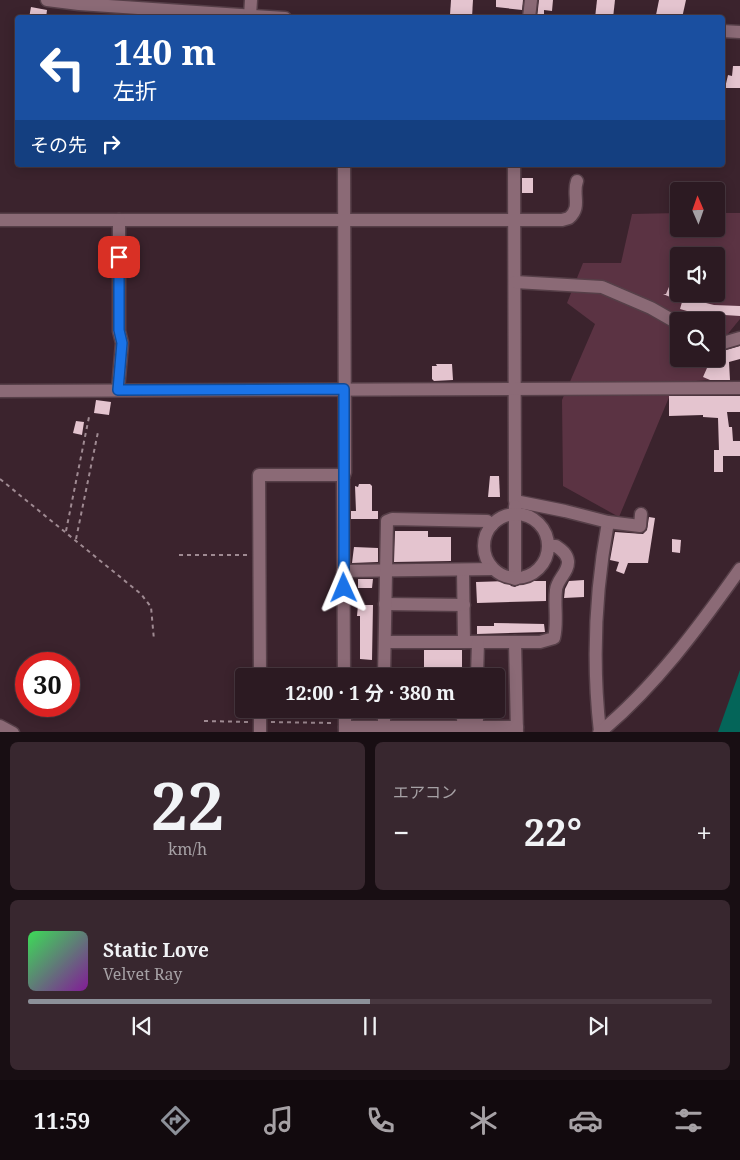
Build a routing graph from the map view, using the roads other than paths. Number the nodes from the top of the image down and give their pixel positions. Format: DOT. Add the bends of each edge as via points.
graph roads {
  1 [pos="47,0"];
  2 [pos="251,0"];
  3 [pos="531,0"];
  4 [pos="236,15"];
  5 [pos="250,15"];
  6 [pos="529,15"];
  7 [pos="725,31"];
  8 [pos="740,32"];
  9 [pos="344,167"];
  10 [pos="514,167"];
  11 [pos="577,181"];
  12 [pos="0,220"];
  13 [pos="119,220"];
  14 [pos="344,220"];
  15 [pos="515,220"];
  16 [pos="515,282"];
  17 [pos="670,319"];
  18 [pos="740,338"];
  19 [pos="725,342"];
  20 [pos="740,388"];
  21 [pos="344,389"];
  22 [pos="515,389"];
  23 [pos="118,390"];
  24 [pos="0,391"];
  25 [pos="344,475"];
  26 [pos="515,508"];
  27 [pos="641,514"];
  28 [pos="608,522"];
  29 [pos="492,525"];
  30 [pos="548,546"];
  31 [pos="492,569"];
  32 [pos="740,569"];
  33 [pos="464,570"];
  34 [pos="343,571"];
  35 [pos="385,571"];
  36 [pos="515,578"];
  37 [pos="385,604"];
  38 [pos="464,605"];
  39 [pos="385,642"];
  40 [pos="464,642"];
  41 [pos="478,642"];
  42 [pos="515,642"];
  43 [pos="260,668"];
  44 [pos="344,668"];
  45 [pos="384,668"];
  46 [pos="477,668"];
  47 [pos="477,718"];
  48 [pos="384,722"];
  49 [pos="0,726"];
  50 [pos="345,728"];
  51 [pos="517,730"];
  52 [pos="13,732"];
  53 [pos="599,732"];
  1 -- 4 [label="street"];
  2 -- 5 [label="street"];
  3 -- 6 [label="street"];
  7 -- 8 [label="street"];
  9 -- 14 [label="street"];
  10 -- 15 [label="street"];
  11 -- 15 [label="street" via="577,207 569,218"];
  12 -- 13 [label="street"];
  13 -- 14 [label="street"];
  13 -- 23 [label="street" via="119,330 122,343"];
  14 -- 15 [label="street"];
  14 -- 21 [label="street"];
  15 -- 16 [label="street"];
  16 -- 17 [label="street" via="602,287"];
  16 -- 22 [label="street"];
  18 -- 19 [label="street"];
  20 -- 22 [label="street"];
  21 -- 22 [label="street"];
  21 -- 23 [label="street"];
  21 -- 25 [label="street"];
  22 -- 26 [label="street"];
  23 -- 24 [label="street"];
  25 -- 34 [label="street"];
  25 -- 43 [label="street" via="259,475"];
  26 -- 28 [label="street" via="565,511"];
  26 -- 29 [label="street"];
  26 -- 30 [label="street" via="538,523 546,534"];
  26 -- 36 [label="street"];
  27 -- 28 [label="street" via="640,526"];
  28 -- 53 [label="street" via="600,569 595,642"];
  29 -- 31 [label="street" via="484,542 487,561"];
  29 -- 35 [label="street" via="487,521 389,519 385,526"];
  30 -- 36 [label="street" via="547,556 535,572"];
  30 -- 42 [label="street" via="556,546 563,551 568,562 556,589 554,638 540,642"];
  31 -- 33 [label="street"];
  31 -- 36 [label="street"];
  32 -- 53 [label="street" via="672,659 636,699"];
  33 -- 35 [label="street"];
  33 -- 38 [label="street"];
  34 -- 35 [label="street"];
  34 -- 44 [label="street"];
  35 -- 37 [label="street"];
  37 -- 38 [label="street"];
  37 -- 39 [label="street"];
  38 -- 40 [label="street"];
  39 -- 40 [label="street"];
  39 -- 45 [label="street"];
  40 -- 41 [label="street"];
  41 -- 42 [label="street"];
  41 -- 46 [label="street"];
  42 -- 51 [label="street"];
  47 -- 48 [label="street"];
  48 -- 50 [label="street"];
  48 -- 51 [label="street"];
  49 -- 52 [label="street"];
}
